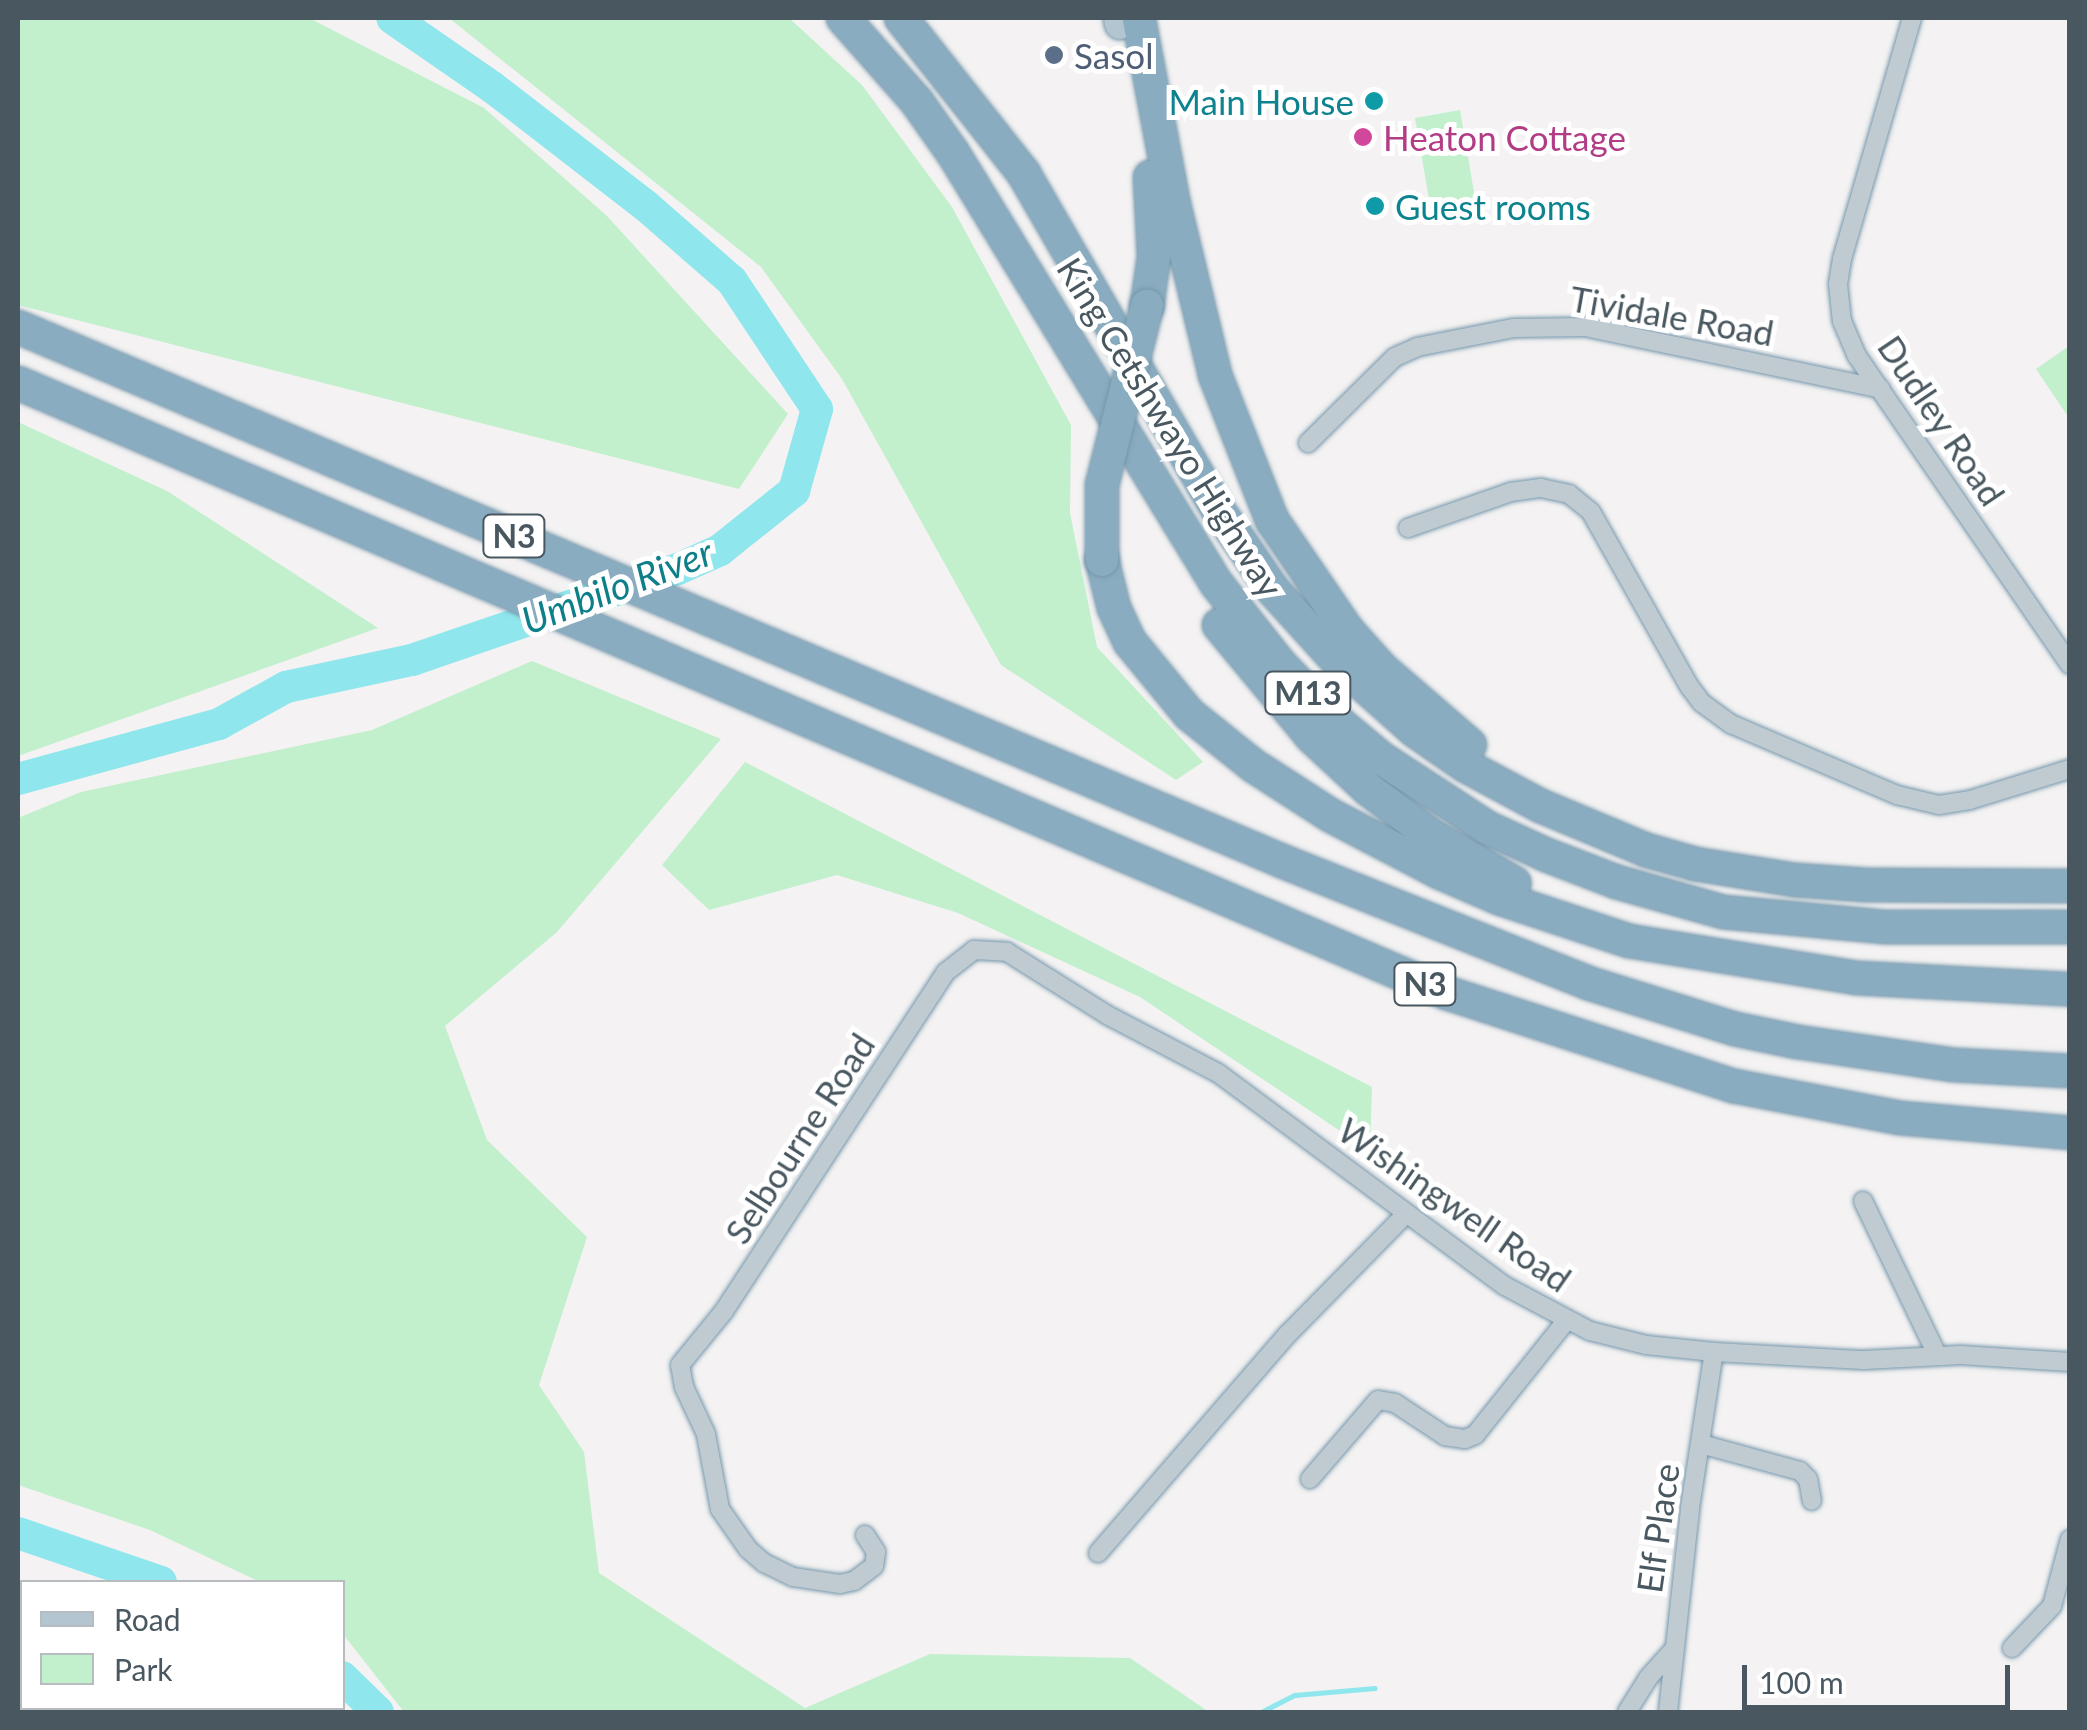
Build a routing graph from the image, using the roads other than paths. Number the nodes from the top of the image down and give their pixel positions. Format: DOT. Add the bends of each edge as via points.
graph roads {
  1 [pos="843,18"];
  2 [pos="901,18"];
  3 [pos="1912,18"];
  4 [pos="1129,20"];
  5 [pos="994,216"];
  6 [pos="18,326"];
  7 [pos="18,383"];
  8 [pos="1880,389"];
  9 [pos="18,391"];
  10 [pos="62,399"];
  11 [pos="1308,442"];
  12 [pos="1408,528"];
  13 [pos="2070,664"];
  14 [pos="2070,769"];
  15 [pos="1795,880"];
  16 [pos="2070,886"];
  17 [pos="2070,927"];
  18 [pos="1686,949"];
  19 [pos="974,950"];
  20 [pos="2070,990"];
  21 [pos="2070,1072"];
  22 [pos="2070,1133"];
  23 [pos="1864,1201"];
  24 [pos="1406,1215"];
  25 [pos="1566,1321"];
  26 [pos="1714,1352"];
  27 [pos="1937,1354"];
  28 [pos="2070,1362"];
  29 [pos="1701,1444"];
  30 [pos="1310,1479"];
  31 [pos="1812,1501"];
  32 [pos="866,1534"];
  33 [pos="2070,1538"];
  34 [pos="1098,1552"];
  35 [pos="2012,1648"];
  36 [pos="1673,1650"];
  37 [pos="1627,1712"];
  38 [pos="1668,1712"];
  1 -- 5 [label="highway, King Cetshwayo Highway / M13" via="917,102"];
  2 -- 15 [label="highway, King Cetshwayo Highway / M13" via="1024,174 1242,546 1340,664 1414,730 1541,806 1678,859"];
  3 -- 8 [label="street, Dudley Road" via="1838,284 1846,335"];
  4 -- 15 [label="highway" via="1215,375 1272,520 1347,630 1422,706 1522,779 1613,826"];
  4 -- 18 [label="highway, bridge" via="1154,220 1147,306 1102,485 1102,560 1114,608 1154,677 1254,766 1330,816 1499,898 1629,940"];
  5 -- 17 [label="highway, King Cetshwayo Highway / M13" via="1166,507 1248,628 1327,713 1445,802 1544,854 1723,912 1886,927"];
  5 -- 18 [label="highway" via="1176,563 1310,736 1368,789 1469,859 1556,902"];
  6 -- 21 [label="highway, N3" via="1448,928 1660,1007 1862,1054"];
  7 -- 10 [label="highway, N3"];
  8 -- 11 [label="street, Tividale Road" via="1585,328 1514,328 1394,357"];
  8 -- 13 [label="street, Dudley Road"];
  9 -- 10 [label="highway"];
  10 -- 22 [label="highway, N3" via="1368,961 1563,1034 1836,1109"];
  12 -- 14 [label="street" via="1526,489 1569,494 1591,512 1689,686 1731,724 1939,805"];
  15 -- 16 [label="highway, King Cetshwayo Highway / M13"];
  18 -- 20 [label="highway" via="1858,978"];
  19 -- 24 [label="street, Wishingwell Road" via="1007,952 1218,1074"];
  19 -- 32 [label="street, Selbourne Road" via="946,972 724,1311 680,1365 706,1434 720,1509 748,1549 793,1577 840,1584 874,1566 876,1552"];
  23 -- 27 [label="street"];
  24 -- 25 [label="street, Wishingwell Road"];
  24 -- 34 [label="street" via="1287,1335"];
  25 -- 26 [label="street, Wishingwell Road" via="1620,1340"];
  25 -- 30 [label="street" via="1474,1435 1446,1436 1395,1403 1378,1400"];
  26 -- 27 [label="street, Wishingwell Road" via="1864,1360"];
  26 -- 29 [label="street, Elf Place"];
  27 -- 28 [label="street, Wishingwell Road"];
  29 -- 31 [label="street" via="1800,1471"];
  29 -- 36 [label="street, Elf Place"];
  33 -- 35 [label="street" via="2052,1606"];
  36 -- 37 [label="street"];
  36 -- 38 [label="street, Elf Place"];
}
